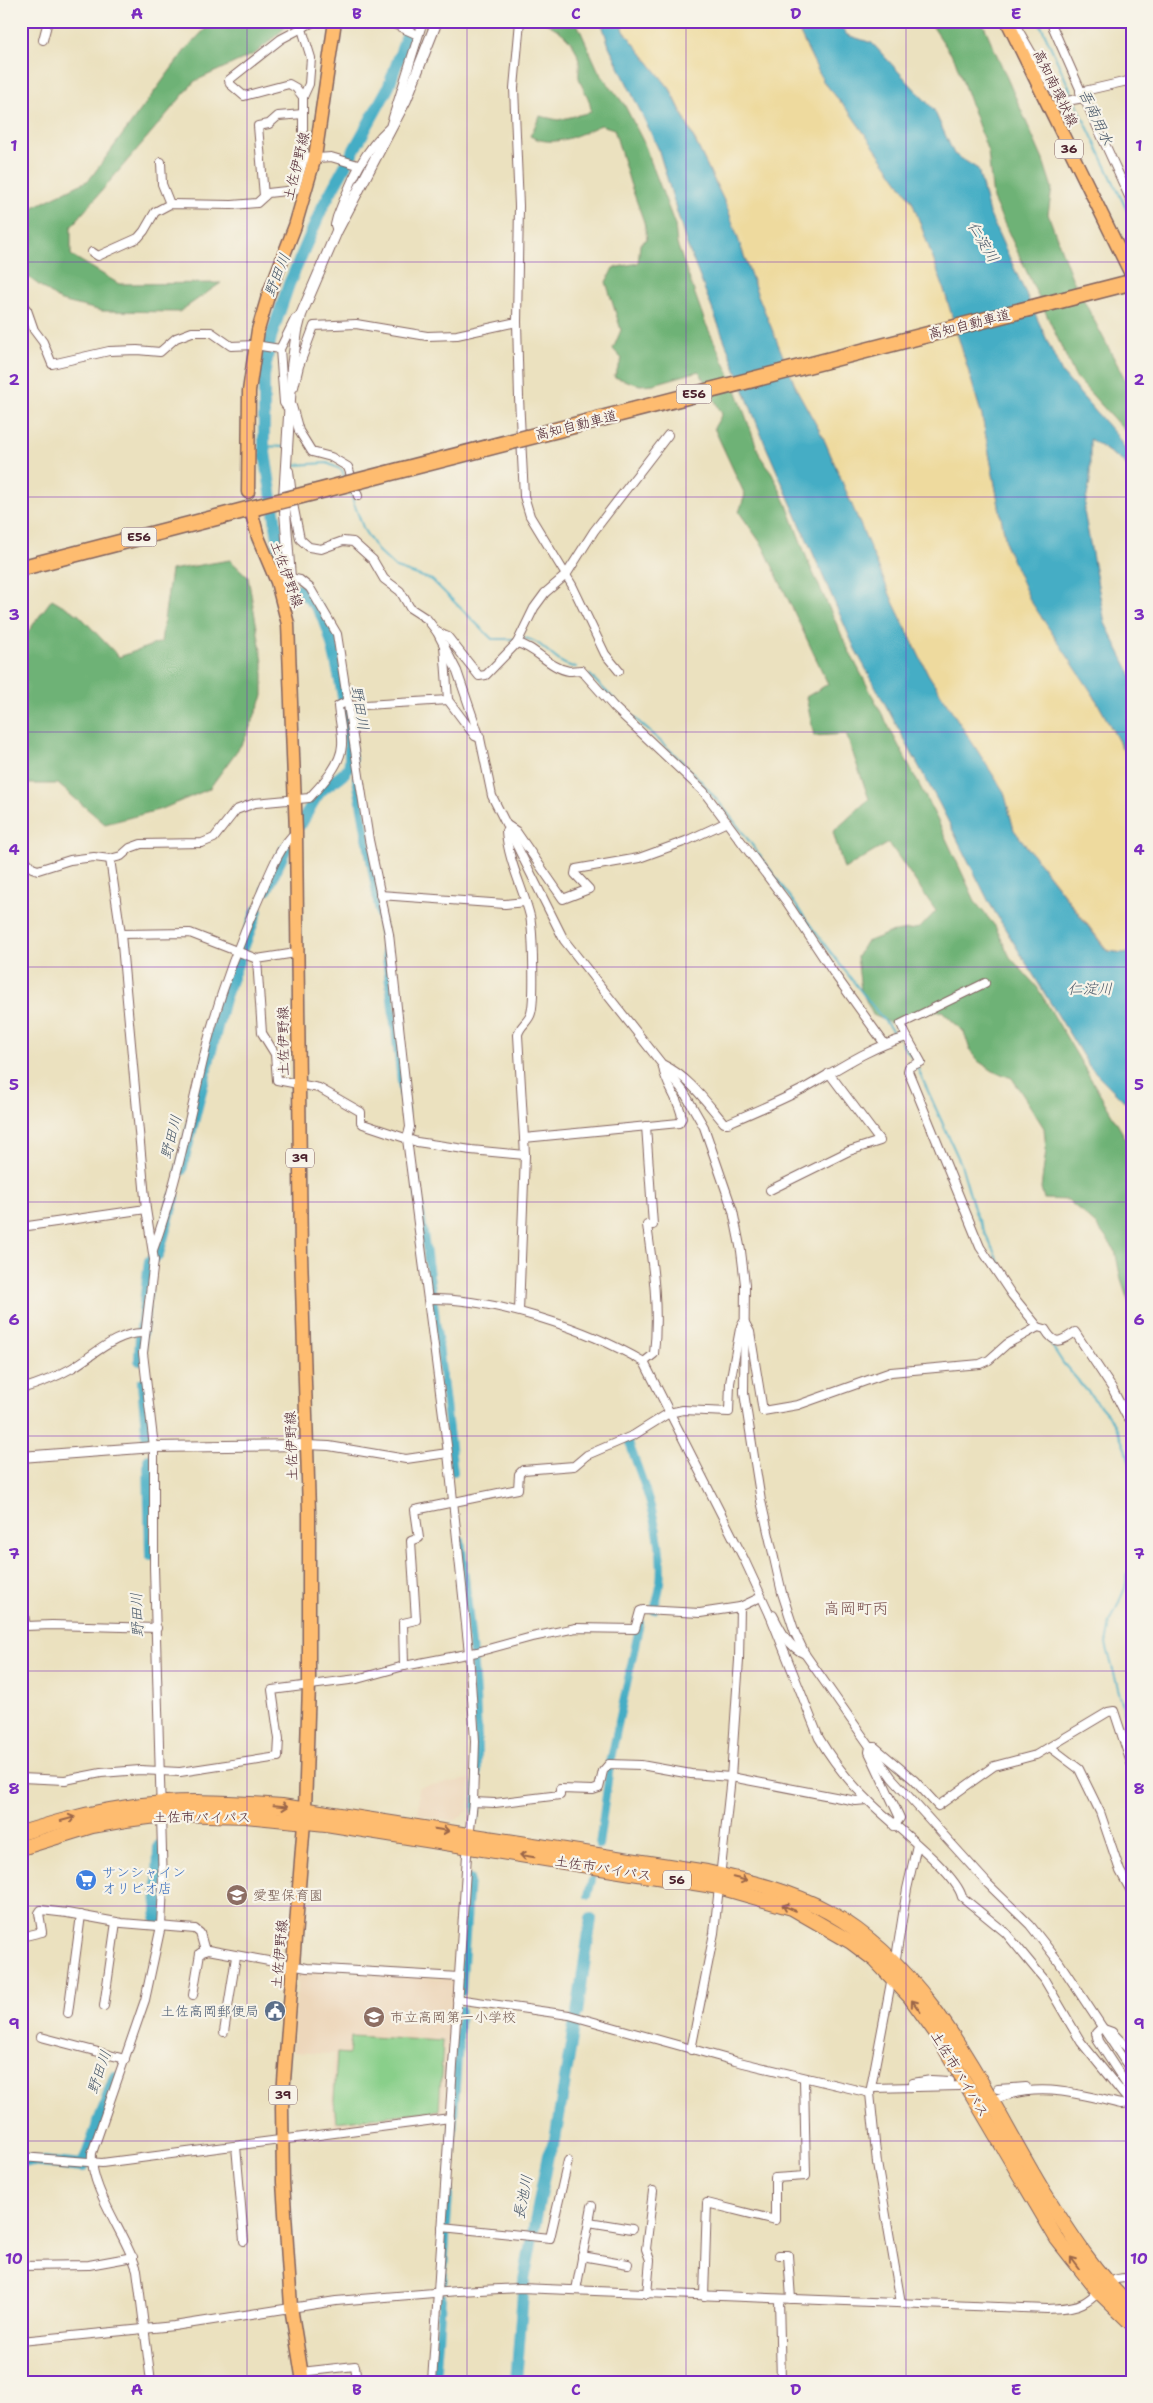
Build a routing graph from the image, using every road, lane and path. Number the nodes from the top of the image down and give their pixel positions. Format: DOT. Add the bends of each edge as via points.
graph roads {
  1 [pos="48,21"];
  2 [pos="315,21"];
  3 [pos="335,21"];
  4 [pos="387,21"];
  5 [pos="423,21"];
  6 [pos="437,21"];
  7 [pos="520,21"];
  8 [pos="1006,21"];
  9 [pos="1013,21"];
  10 [pos="1050,21"];
  11 [pos="302,29"];
  12 [pos="415,34"];
  13 [pos="43,40"];
  14 [pos="1132,80"];
  15 [pos="1082,96"];
  16 [pos="303,97"];
  17 [pos="304,114"];
  18 [pos="390,127"];
  19 [pos="312,157"];
  20 [pos="161,162"];
  21 [pos="358,165"];
  22 [pos="264,196"];
  23 [pos="1132,203"];
  24 [pos="170,204"];
  25 [pos="338,231"];
  26 [pos="92,252"];
  27 [pos="1132,276"];
  28 [pos="1132,282"];
  29 [pos="21,303"];
  30 [pos="301,315"];
  31 [pos="517,322"];
  32 [pos="258,346"];
  33 [pos="280,349"];
  34 [pos="291,410"];
  35 [pos="668,435"];
  36 [pos="287,455"];
  37 [pos="248,492"];
  38 [pos="358,496"];
  39 [pos="254,510"];
  40 [pos="21,568"];
  41 [pos="566,575"];
  42 [pos="290,578"];
  43 [pos="277,582"];
  44 [pos="438,632"];
  45 [pos="517,643"];
  46 [pos="444,644"];
  47 [pos="619,671"];
  48 [pos="448,700"];
  49 [pos="348,704"];
  50 [pos="480,738"];
  51 [pos="294,798"];
  52 [pos="728,822"];
  53 [pos="505,824"];
  54 [pos="296,832"];
  55 [pos="21,854"];
  56 [pos="110,859"];
  57 [pos="380,895"];
  58 [pos="525,902"];
  59 [pos="121,934"];
  60 [pos="241,952"];
  61 [pos="296,953"];
  62 [pos="258,959"];
  63 [pos="985,983"];
  64 [pos="903,1038"];
  65 [pos="884,1043"];
  66 [pos="662,1065"];
  67 [pos="829,1073"];
  68 [pos="298,1084"];
  69 [pos="646,1126"];
  70 [pos="524,1138"];
  71 [pos="407,1139"];
  72 [pos="525,1155"];
  73 [pos="770,1190"];
  74 [pos="146,1209"];
  75 [pos="21,1227"];
  76 [pos="153,1255"];
  77 [pos="433,1299"];
  78 [pos="519,1311"];
  79 [pos="744,1322"];
  80 [pos="1038,1327"];
  81 [pos="141,1333"];
  82 [pos="644,1362"];
  83 [pos="21,1389"];
  84 [pos="669,1413"];
  85 [pos="1126,1416"];
  86 [pos="306,1445"];
  87 [pos="154,1447"];
  88 [pos="448,1453"];
  89 [pos="21,1457"];
  90 [pos="455,1502"];
  91 [pos="21,1597"];
  92 [pos="761,1597"];
  93 [pos="740,1607"];
  94 [pos="770,1616"];
  95 [pos="155,1628"];
  96 [pos="472,1653"];
  97 [pos="805,1654"];
  98 [pos="404,1666"];
  99 [pos="309,1685"];
  100 [pos="870,1747"];
  101 [pos="1050,1747"];
  102 [pos="1132,1766"];
  103 [pos="161,1772"];
  104 [pos="731,1777"];
  105 [pos="21,1778"];
  106 [pos="867,1800"];
  107 [pos="476,1803"];
  108 [pos="162,1810"];
  109 [pos="304,1815"];
  110 [pos="894,1826"];
  111 [pos="21,1834"];
  112 [pos="469,1841"];
  113 [pos="917,1845"];
  114 [pos="21,1848"];
  115 [pos="719,1881"];
  116 [pos="1132,1894"];
  117 [pos="81,1915"];
  118 [pos="116,1922"];
  119 [pos="161,1926"];
  120 [pos="21,1937"];
  121 [pos="205,1951"];
  122 [pos="236,1957"];
  123 [pos="293,1966"];
  124 [pos="893,1970"];
  125 [pos="459,1977"];
  126 [pos="193,1995"];
  127 [pos="457,1999"];
  128 [pos="104,2006"];
  129 [pos="68,2012"];
  130 [pos="1100,2028"];
  131 [pos="224,2032"];
  132 [pos="42,2037"];
  133 [pos="691,2050"];
  134 [pos="1132,2053"];
  135 [pos="121,2058"];
  136 [pos="1132,2072"];
  137 [pos="804,2078"];
  138 [pos="950,2081"];
  139 [pos="966,2083"];
  140 [pos="897,2089"];
  141 [pos="1052,2089"];
  142 [pos="871,2090"];
  143 [pos="1132,2093"];
  144 [pos="995,2095"];
  145 [pos="1131,2104"];
  146 [pos="450,2118"];
  147 [pos="282,2140"];
  148 [pos="236,2146"];
  149 [pos="21,2157"];
  150 [pos="568,2161"];
  151 [pos="87,2163"];
  152 [pos="653,2191"];
  153 [pos="592,2206"];
  154 [pos="589,2222"];
  155 [pos="445,2228"];
  156 [pos="632,2229"];
  157 [pos="244,2240"];
  158 [pos="780,2255"];
  159 [pos="582,2256"];
  160 [pos="133,2257"];
  161 [pos="628,2264"];
  162 [pos="21,2266"];
  163 [pos="1132,2282"];
  164 [pos="1102,2287"];
  165 [pos="576,2290"];
  166 [pos="439,2292"];
  167 [pos="647,2294"];
  168 [pos="704,2296"];
  169 [pos="779,2299"];
  170 [pos="791,2299"];
  171 [pos="901,2303"];
  172 [pos="291,2307"];
  173 [pos="1132,2308"];
  174 [pos="1132,2324"];
  175 [pos="143,2330"];
  176 [pos="21,2341"];
  177 [pos="302,2377"];
  178 [pos="151,2382"];
  179 [pos="357,2382"];
  180 [pos="432,2382"];
  181 [pos="781,2382"];
  1 -- 13 [label="street"];
  2 -- 11 [label="street"];
  3 -- 19 [label="main road, 土佐伊野線"];
  4 -- 12 [label="street"];
  5 -- 12 [label="street"];
  6 -- 18 [label="street" via="406,100"];
  7 -- 31 [label="street" via="514,88 519,206"];
  8 -- 27 [label="main road, 高知南環状線 / 36"];
  9 -- 15 [label="street" via="1061,102"];
  10 -- 15 [label="street"];
  11 -- 16 [label="street" via="311,58 309,84"];
  11 -- 16 [label="street" via="281,39 229,80 244,96 289,84"];
  12 -- 18 [label="street"];
  14 -- 15 [label="street"];
  15 -- 23 [label="street"];
  16 -- 17 [label="street"];
  17 -- 19 [label="street" via="303,151 304,155"];
  17 -- 22 [label="street" via="278,116 269,124 258,126"];
  18 -- 21 [label="street"];
  18 -- 25 [label="street"];
  19 -- 21 [label="street" via="344,159"];
  19 -- 22 [label="street" via="301,163 297,189"];
  19 -- 32 [label="main road, 土佐伊野線" via="295,226 262,313"];
  20 -- 24 [label="street" via="162,184"];
  21 -- 25 [label="street" via="337,217 335,226"];
  22 -- 24 [label="street" via="256,203"];
  24 -- 26 [label="street" via="155,212 138,238 98,256"];
  25 -- 30 [label="street"];
  28 -- 39 [label="highway, 高知自動車道 / E56, bridge"];
  29 -- 32 [label="street" via="52,364 109,352 160,352 188,332 211,332 229,345"];
  30 -- 33 [label="street" via="295,319"];
  30 -- 34 [label="street" via="294,345"];
  31 -- 34 [label="street" via="457,335 427,336 356,324 314,326 299,366"];
  31 -- 41 [label="street" via="524,496 530,516"];
  32 -- 33 [label="street"];
  32 -- 37 [label="main road, 土佐伊野線" via="249,392"];
  33 -- 34 [label="street" via="284,404"];
  34 -- 36 [label="street"];
  34 -- 38 [label="street" via="312,452 331,457 348,467"];
  35 -- 41 [label="street" via="594,531"];
  36 -- 42 [label="street" via="284,498"];
  36 -- 44 [label="street" via="292,504 300,539 309,547 321,549 343,540 353,542 373,560 384,578 400,591 410,608 427,619"];
  39 -- 40 [label="highway, 高知自動車道 / E56"];
  39 -- 43 [label="main road, 土佐伊野線 / 39" via="261,544"];
  41 -- 45 [label="street" via="540,601"];
  41 -- 47 [label="street" via="594,636"];
  42 -- 43 [label="street"];
  42 -- 49 [label="street" via="300,580 310,588 337,634"];
  43 -- 51 [label="main road, 土佐伊野線 / 39" via="286,609 290,639"];
  44 -- 45 [label="street" via="448,636 479,676 486,675"];
  44 -- 46 [label="street"];
  45 -- 52 [label="street" via="530,646 570,671 581,670 614,707 704,792"];
  46 -- 48 [label="street"];
  46 -- 50 [label="street"];
  48 -- 49 [label="street"];
  48 -- 50 [label="street" via="475,736"];
  49 -- 51 [label="street" via="338,706 342,747 336,763 310,798"];
  49 -- 57 [label="street"];
  50 -- 53 [label="street" via="488,784"];
  51 -- 54 [label="main road, 土佐伊野線 / 39"];
  51 -- 56 [label="street" via="255,803 236,810 209,841 141,844"];
  52 -- 53 [label="street" via="639,858 576,869 575,874 589,889 564,899 516,830"];
  52 -- 65 [label="street"];
  53 -- 58 [label="street" via="513,866"];
  53 -- 66 [label="street" via="564,940"];
  54 -- 60 [label="street" via="278,856"];
  54 -- 61 [label="main road, 土佐伊野線 / 39"];
  55 -- 56 [label="street" via="32,868 38,870 70,860"];
  56 -- 59 [label="street"];
  57 -- 58 [label="street" via="505,904"];
  57 -- 71 [label="street" via="389,934 404,1064 410,1127"];
  58 -- 70 [label="street" via="531,927 533,976 532,1012 518,1035"];
  59 -- 60 [label="street" via="183,932"];
  59 -- 74 [label="street"];
  60 -- 62 [label="street"];
  60 -- 76 [label="street" via="219,1004"];
  61 -- 62 [label="street"];
  61 -- 68 [label="main road, 土佐伊野線 / 39"];
  62 -- 68 [label="street" via="262,1033 275,1054 275,1078 288,1084"];
  63 -- 64 [label="street" via="901,1024"];
  64 -- 65 [label="street"];
  64 -- 80 [label="street" via="921,1062 909,1067 908,1071 980,1247"];
  65 -- 67 [label="street"];
  66 -- 67 [label="street" via="676,1071 724,1123 786,1097"];
  66 -- 69 [label="street" via="682,1118 679,1123"];
  66 -- 79 [label="street" via="684,1092 704,1127 733,1211 745,1284"];
  67 -- 73 [label="street" via="880,1141 849,1151"];
  68 -- 71 [label="street" via="319,1088 355,1107 361,1112 364,1124"];
  68 -- 86 [label="main road, 土佐伊野線 / 39"];
  69 -- 70 [label="street"];
  69 -- 82 [label="street" via="653,1226 647,1225 656,1287 656,1334 654,1354"];
  70 -- 72 [label="street"];
  71 -- 72 [label="street"];
  71 -- 77 [label="street" via="418,1236"];
  72 -- 78 [label="street"];
  74 -- 75 [label="street"];
  74 -- 76 [label="street"];
  76 -- 81 [label="street"];
  77 -- 78 [label="street" via="466,1300"];
  77 -- 88 [label="street"];
  78 -- 82 [label="street"];
  79 -- 80 [label="street" via="750,1332 763,1411 798,1405 891,1372 980,1364"];
  79 -- 84 [label="street" via="730,1383 729,1412 683,1410"];
  79 -- 97 [label="street" via="744,1393 761,1501 782,1594"];
  80 -- 85 [label="street" via="1045,1329 1056,1341 1074,1332 1112,1388"];
  81 -- 83 [label="street" via="108,1344 66,1371"];
  81 -- 87 [label="street"];
  82 -- 84 [label="street"];
  84 -- 90 [label="street" via="634,1435 587,1455 574,1466 523,1470 519,1474 518,1489"];
  84 -- 92 [label="street"];
  86 -- 87 [label="street"];
  86 -- 88 [label="street" via="406,1459"];
  86 -- 99 [label="main road, 土佐伊野線 / 39"];
  87 -- 89 [label="street"];
  87 -- 95 [label="street"];
  88 -- 90 [label="street"];
  90 -- 96 [label="street"];
  90 -- 98 [label="street" via="415,1510 419,1538 411,1541 416,1620 403,1624"];
  91 -- 95 [label="street" via="26,1626"];
  92 -- 93 [label="street"];
  92 -- 94 [label="street"];
  93 -- 96 [label="street" via="700,1612 643,1610 635,1629 576,1628"];
  93 -- 104 [label="street"];
  94 -- 97 [label="street" via="799,1652"];
  94 -- 106 [label="street" via="819,1738"];
  95 -- 103 [label="street"];
  96 -- 98 [label="street"];
  96 -- 107 [label="street"];
  97 -- 100 [label="street"];
  98 -- 99 [label="street" via="357,1679"];
  99 -- 103 [label="street" via="272,1690 279,1739 278,1757"];
  99 -- 109 [label="main road, 土佐伊野線 / 39"];
  100 -- 101 [label="street" via="875,1747 914,1780 938,1806 994,1766 1036,1755"];
  100 -- 110 [label="street" via="869,1752 900,1818"];
  100 -- 130 [label="street" via="892,1778 988,1884 1030,1925 1059,1962"];
  101 -- 102 [label="street" via="1114,1711"];
  101 -- 116 [label="street" via="1079,1769 1100,1812 1113,1853"];
  103 -- 105 [label="street" via="101,1773 65,1780"];
  103 -- 108 [label="street"];
  104 -- 106 [label="street" via="840,1798"];
  104 -- 107 [label="street" via="609,1764 603,1771 599,1788 594,1790 560,1789 560,1795"];
  104 -- 115 [label="street"];
  106 -- 110 [label="street"];
  107 -- 112 [label="street"];
  108 -- 109 [label="highway, 土佐市バイパス / 56"];
  111 -- 108 [label="highway, 土佐市バイパス / 56, one-way" via="122,1807"];
  108 -- 114 [label="highway, 土佐市バイパス / 56" via="92,1826"];
  108 -- 119 [label="street"];
  109 -- 112 [label="highway, 土佐市バイパス / 56"];
  109 -- 123 [label="main road, 土佐伊野線 / 39"];
  110 -- 113 [label="street"];
  112 -- 115 [label="highway, 土佐市バイパス / 56"];
  112 -- 125 [label="street"];
  113 -- 124 [label="street" via="906,1888"];
  113 -- 145 [label="street" via="960,1888 962,1897 1006,1933 1030,1961 1081,2042"];
  115 -- 124 [label="highway, 土佐市バイパス / 56" via="792,1908"];
  115 -- 133 [label="street" via="714,1933"];
  117 -- 118 [label="street"];
  117 -- 120 [label="street" via="40,1910 42,1932"];
  117 -- 129 [label="street"];
  118 -- 119 [label="street"];
  118 -- 128 [label="street"];
  119 -- 121 [label="street" via="195,1929 200,1933"];
  119 -- 135 [label="street" via="145,2000"];
  121 -- 122 [label="street"];
  121 -- 126 [label="street" via="200,1953"];
  122 -- 123 [label="street"];
  122 -- 131 [label="street"];
  123 -- 125 [label="street"];
  123 -- 147 [label="main road, 土佐伊野線 / 39"];
  139 -- 124 [label="highway, 土佐市バイパス / 56, one-way"];
  124 -- 142 [label="street"];
  124 -- 144 [label="highway, 土佐市バイパス / 56" via="920,1989"];
  125 -- 127 [label="street"];
  127 -- 133 [label="street" via="569,2015"];
  127 -- 146 [label="street"];
  130 -- 134 [label="street" via="1112,2032"];
  130 -- 136 [label="street"];
  130 -- 143 [label="street" via="1096,2032 1098,2041"];
  132 -- 135 [label="street"];
  133 -- 137 [label="street"];
  135 -- 151 [label="street"];
  137 -- 142 [label="street"];
  137 -- 168 [label="street" via="806,2176 775,2178 775,2220 707,2203"];
  138 -- 140 [label="street" via="931,2080"];
  139 -- 140 [label="street"];
  164 -- 139 [label="highway, 土佐市バイパス / 56, one-way" via="1057,2239"];
  140 -- 142 [label="street"];
  141 -- 144 [label="street" via="1000,2097"];
  141 -- 144 [label="street" via="1041,2085"];
  141 -- 145 [label="street"];
  142 -- 171 [label="street" via="877,2163"];
  144 -- 164 [label="highway, 土佐市バイパス / 56"];
  146 -- 147 [label="street"];
  146 -- 155 [label="street"];
  147 -- 148 [label="street"];
  147 -- 172 [label="main road, 土佐伊野線 / 39"];
  148 -- 151 [label="street"];
  148 -- 157 [label="street"];
  149 -- 151 [label="street"];
  150 -- 155 [label="street" via="550,2238"];
  151 -- 160 [label="street"];
  152 -- 167 [label="street" via="646,2249 650,2260"];
  153 -- 154 [label="street"];
  154 -- 156 [label="street"];
  154 -- 159 [label="street"];
  155 -- 166 [label="street"];
  158 -- 170 [label="street" via="788,2255"];
  159 -- 161 [label="street"];
  159 -- 165 [label="street"];
  160 -- 162 [label="street" via="89,2265"];
  160 -- 175 [label="street"];
  163 -- 164 [label="street" via="1127,2278 1115,2278"];
  164 -- 171 [label="street" via="1083,2303 1064,2308"];
  164 -- 173 [label="highway, 土佐市バイパス / 56"];
  164 -- 174 [label="highway, 土佐市バイパス / 56"];
  165 -- 166 [label="street" via="524,2288"];
  165 -- 167 [label="street"];
  166 -- 172 [label="street"];
  166 -- 180 [label="street"];
  167 -- 168 [label="street"];
  168 -- 169 [label="street"];
  169 -- 170 [label="street"];
  169 -- 181 [label="street"];
  170 -- 171 [label="street"];
  172 -- 175 [label="street"];
  172 -- 177 [label="main road, 土佐伊野線 / 39"];
  175 -- 176 [label="street"];
  175 -- 178 [label="street"];
  177 -- 179 [label="street" via="355,2366"];
}
